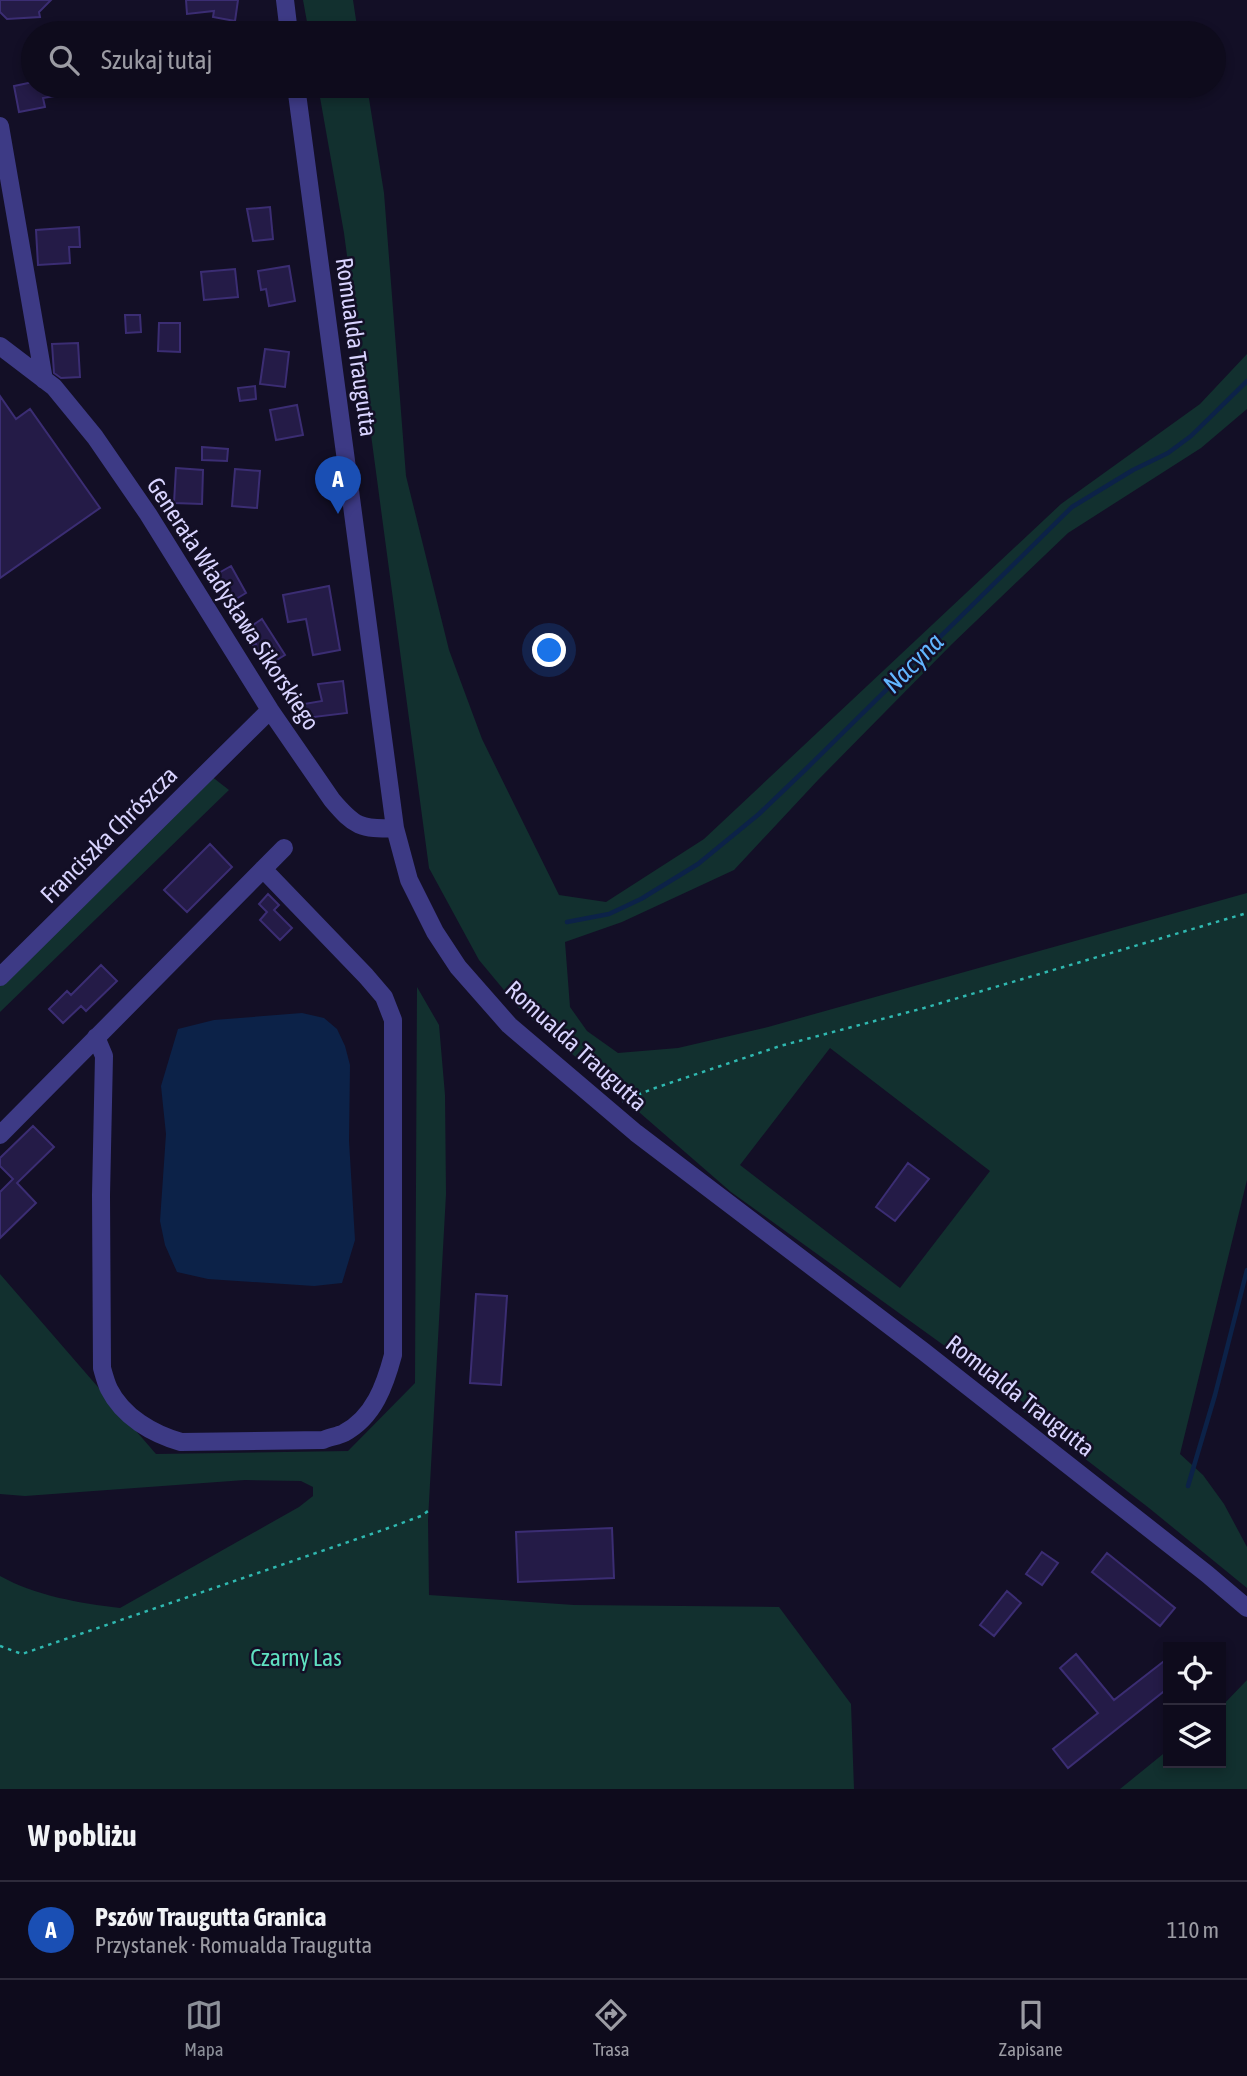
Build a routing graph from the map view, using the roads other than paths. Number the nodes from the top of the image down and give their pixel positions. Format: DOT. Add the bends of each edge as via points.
graph roads {
  1 [pos="285,0"];
  2 [pos="288,21"];
  3 [pos="298,98"];
  4 [pos="0,126"];
  5 [pos="0,346"];
  6 [pos="44,380"];
  7 [pos="270,710"];
  8 [pos="396,828"];
  9 [pos="284,848"];
  10 [pos="263,869"];
  11 [pos="0,977"];
  12 [pos="96,1037"];
  13 [pos="0,1135"];
  14 [pos="1247,1608"];
  1 -- 2 [label="street"];
  3 -- 8 [label="street, Romualda Traugutta"];
  4 -- 6 [label="street"];
  5 -- 6 [label="street, Generała Władysława Sikorskiego"];
  6 -- 7 [label="street, Generała Władysława Sikorskiego" via="95,437 148,514"];
  7 -- 8 [label="street, Generała Władysława Sikorskiego" via="342,812 362,827"];
  7 -- 11 [label="street, Franciszka Chrószcza"];
  8 -- 14 [label="street, Romualda Traugutta" via="415,895 457,967 509,1026 636,1133 923,1351"];
  9 -- 10 [label="street"];
  10 -- 12 [label="street"];
  10 -- 12 [label="street" via="366,976 384,997 393,1020 393,1355 380,1396 365,1417 344,1433 323,1440 181,1441 141,1424 110,1390 102,1368 104,1056"];
  12 -- 13 [label="street"];
}
